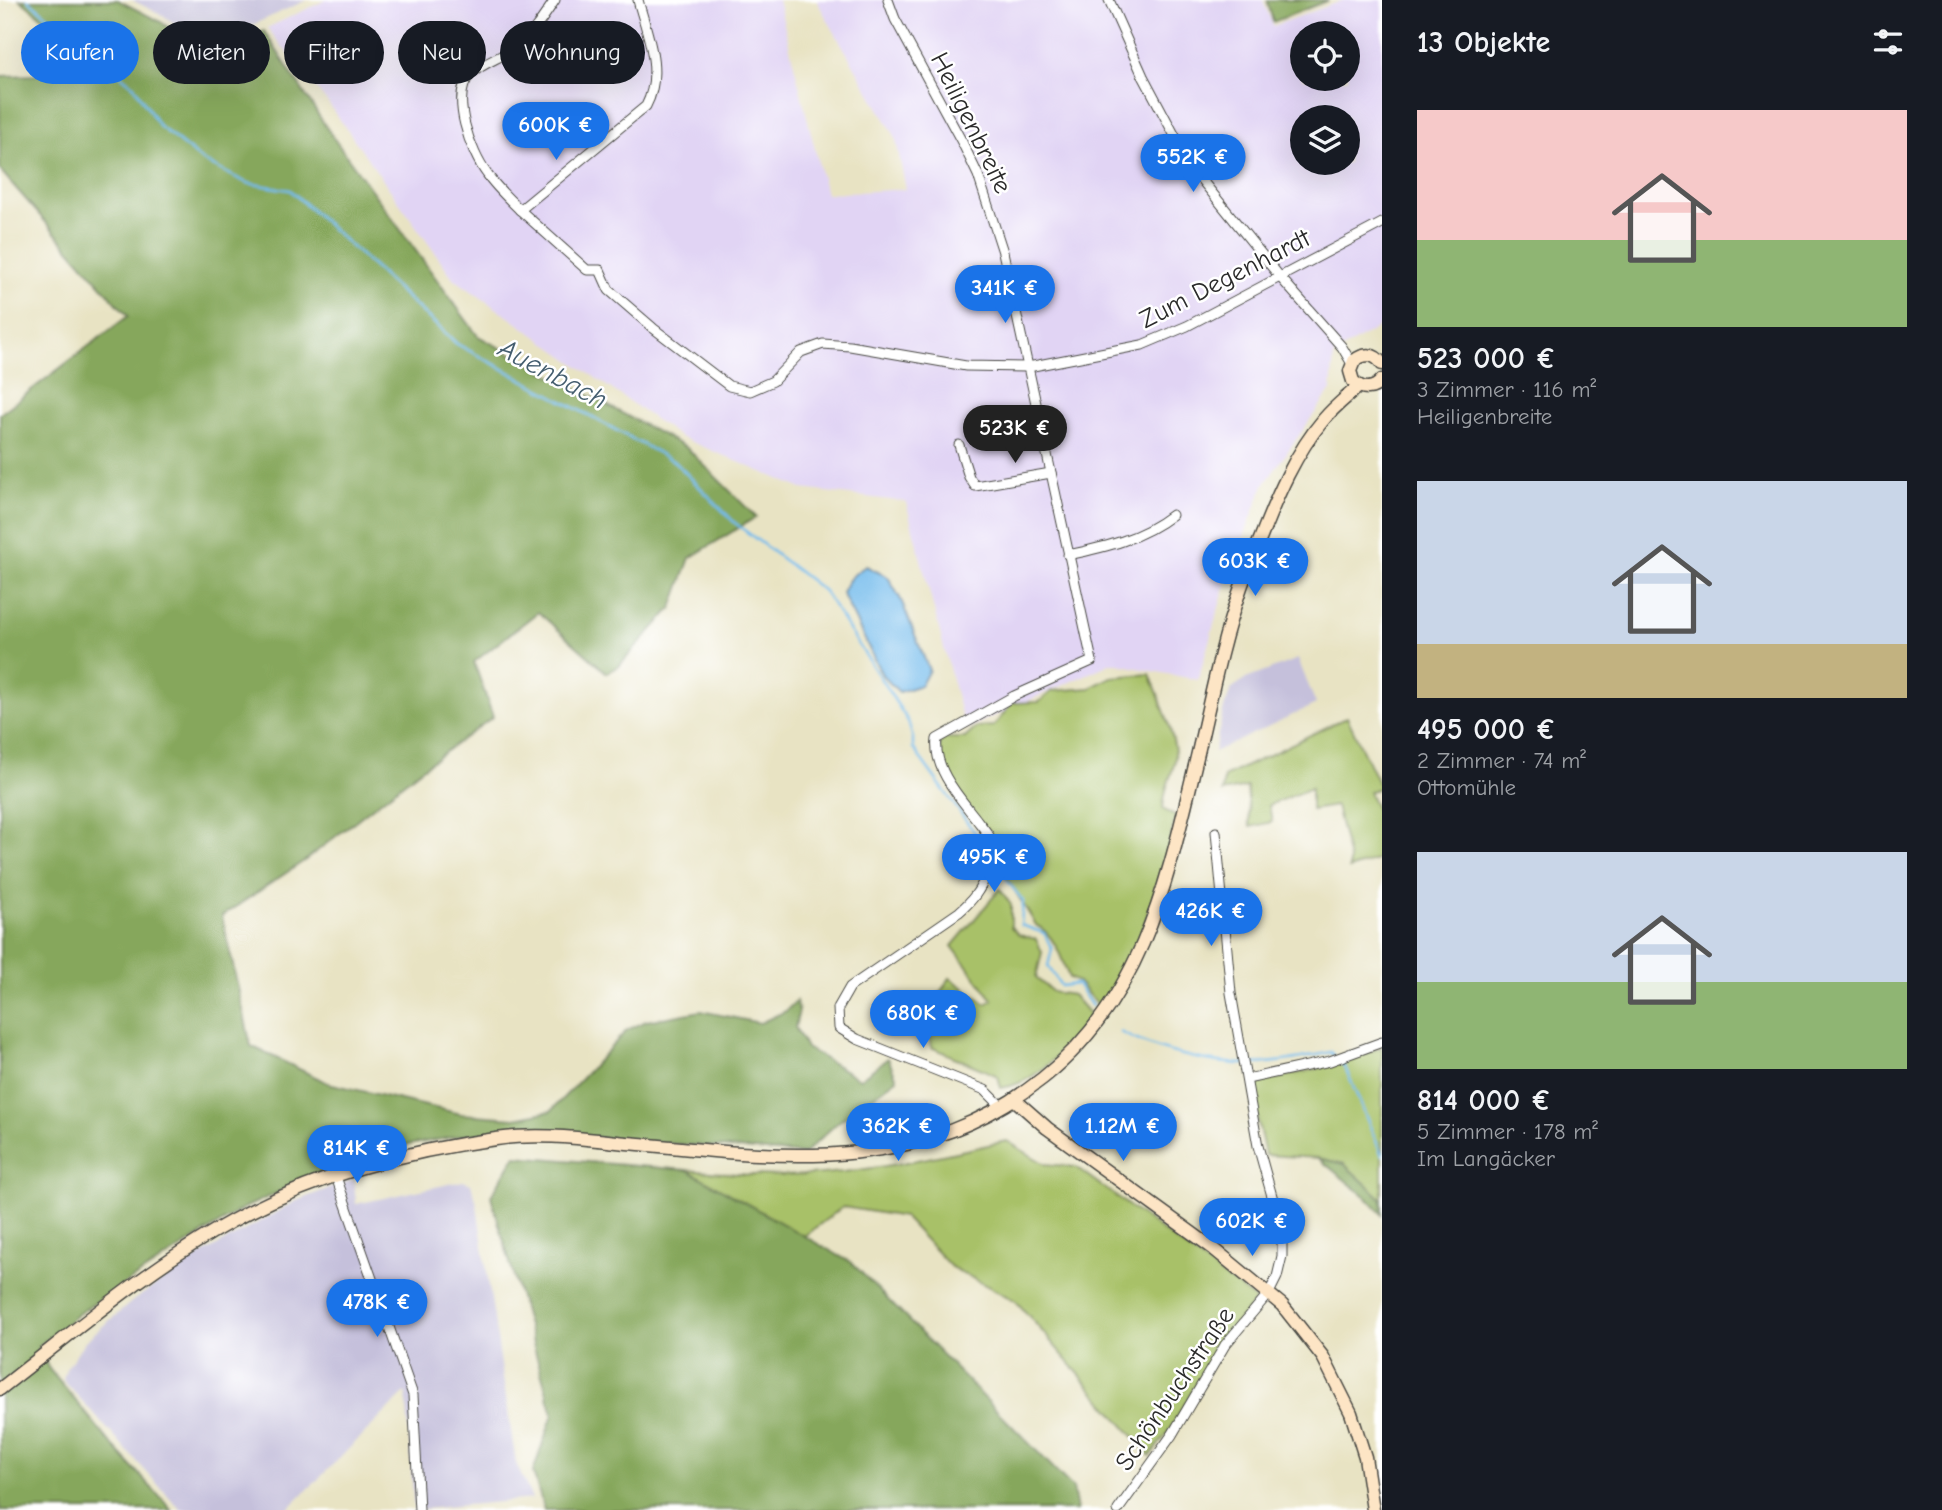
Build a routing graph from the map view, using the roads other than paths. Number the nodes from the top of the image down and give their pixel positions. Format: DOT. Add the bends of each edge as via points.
graph roads {
  1 [pos="555,0"];
  2 [pos="638,0"];
  3 [pos="888,0"];
  4 [pos="1109,0"];
  5 [pos="520,210"];
  6 [pos="1382,223"];
  7 [pos="1280,277"];
  8 [pos="1380,358"];
  9 [pos="1356,360"];
  10 [pos="1028,367"];
  11 [pos="1382,380"];
  12 [pos="1356,384"];
  13 [pos="960,445"];
  14 [pos="1051,473"];
  15 [pos="1172,515"];
  16 [pos="1068,555"];
  17 [pos="1216,832"];
  18 [pos="1382,1042"];
  19 [pos="1246,1075"];
  20 [pos="1014,1099"];
  21 [pos="1001,1106"];
  22 [pos="335,1174"];
  23 [pos="1269,1293"];
  24 [pos="0,1389"];
  25 [pos="418,1506"];
  26 [pos="408,1510"];
  27 [pos="1118,1510"];
  28 [pos="1373,1510"];
  1 -- 5 [label="street" via="529,36 470,75 461,92 466,128 478,159"];
  2 -- 5 [label="street" via="655,76 646,106"];
  3 -- 10 [label="street, Heiligenbreite" via="978,176 1003,252"];
  4 -- 7 [label="street" via="1192,168"];
  5 -- 10 [label="street, Zum Degenhardt" via="587,270 600,270 609,290 729,386 750,391 773,381 801,352 823,344 966,366"];
  6 -- 7 [label="street, Zum Degenhardt"];
  7 -- 9 [label="street"];
  7 -- 10 [label="street, Zum Degenhardt" via="1142,345"];
  8 -- 9 [label="main road"];
  9 -- 12 [label="main road" via="1350,371"];
  10 -- 14 [label="street, Heiligenbreite"];
  11 -- 12 [label="main road" via="1374,387"];
  12 -- 20 [label="main road" via="1312,434 1279,491 1239,592 1170,869 1139,954 1124,984 1083,1040"];
  13 -- 14 [label="street" via="975,486"];
  14 -- 16 [label="street, Heiligenbreite"];
  15 -- 16 [label="street" via="1118,544"];
  16 -- 21 [label="street, Heiligenbreite" via="1092,661 1014,696 937,739 943,770 994,847 995,855 975,898 850,987 838,1008 839,1028 985,1090"];
  17 -- 19 [label="street" via="1231,993"];
  18 -- 19 [label="street" via="1330,1061"];
  19 -- 23 [label="street" via="1258,1146 1282,1232 1282,1256"];
  20 -- 21 [label="main road"];
  20 -- 23 [label="main road"];
  21 -- 22 [label="main road" via="940,1134 846,1154 757,1156 593,1140 502,1138 419,1152"];
  22 -- 24 [label="main road" via="272,1200 196,1242"];
  22 -- 25 [label="street" via="413,1395"];
  23 -- 27 [label="street, Schönbuchstraße" via="1225,1345 1172,1436"];
  23 -- 28 [label="main road" via="1315,1346 1343,1395 1365,1457"];
  25 -- 26 [label="street"];
}
